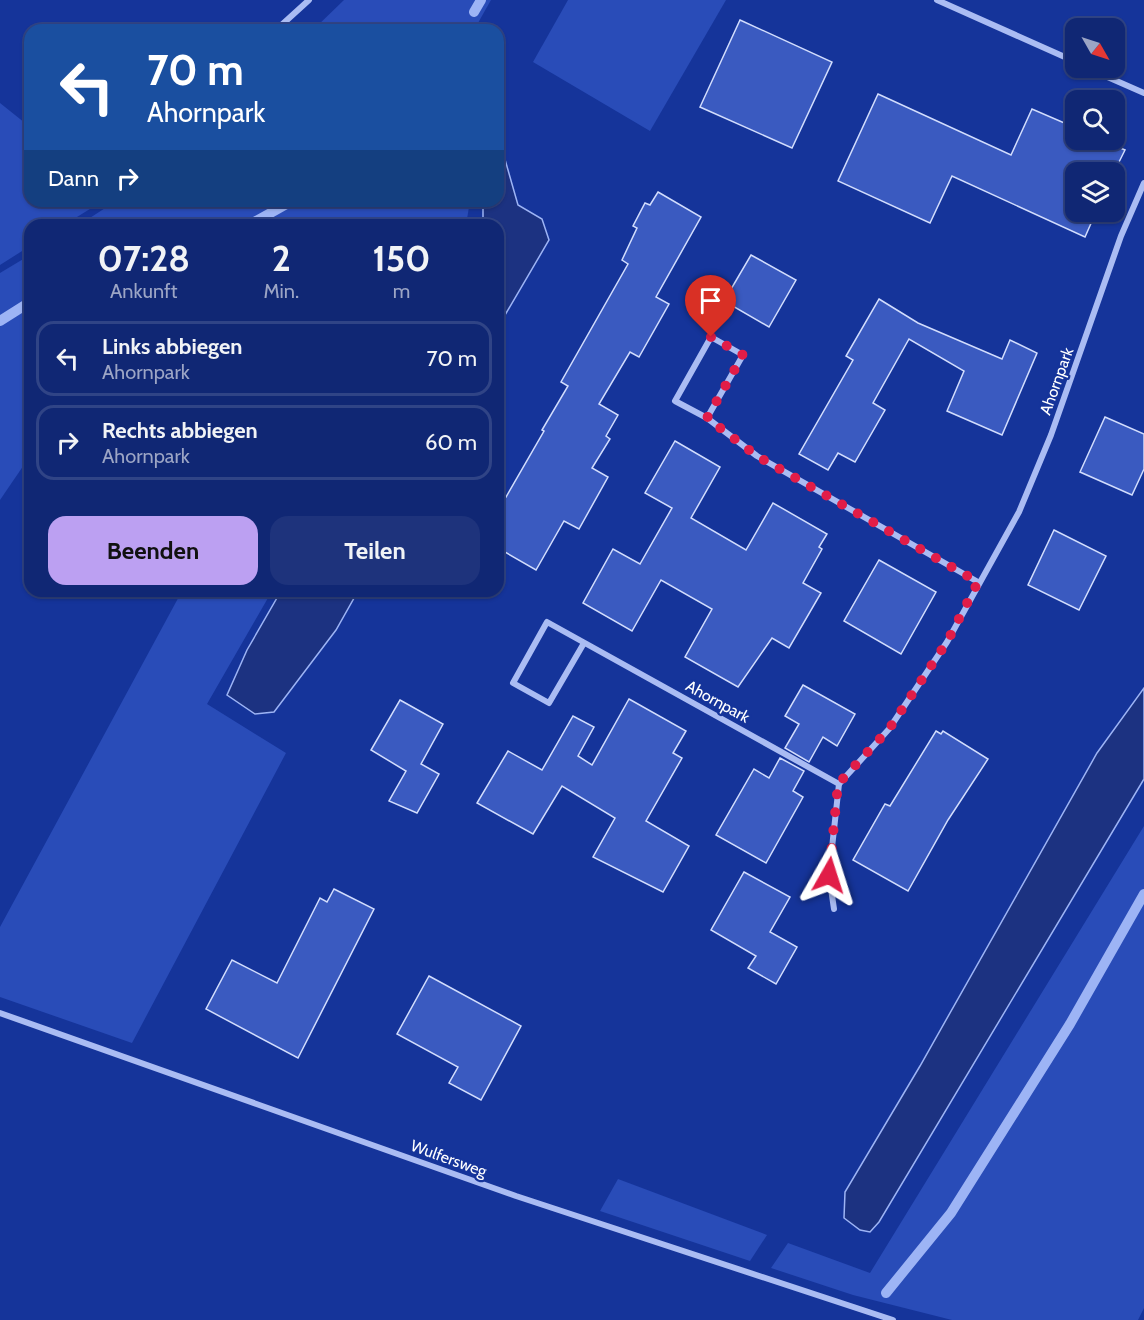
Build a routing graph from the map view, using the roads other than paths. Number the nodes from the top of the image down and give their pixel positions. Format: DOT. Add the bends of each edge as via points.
graph roads {
  1 [pos="309,0"];
  2 [pos="937,0"];
  3 [pos="283,24"];
  4 [pos="1065,57"];
  5 [pos="1110,78"];
  6 [pos="1144,93"];
  7 [pos="1144,183"];
  8 [pos="707,418"];
  9 [pos="978,582"];
  10 [pos="584,643"];
  11 [pos="838,784"];
  12 [pos="834,909"];
  13 [pos="0,1013"];
  14 [pos="893,1320"];
  1 -- 3 [label="street"];
  2 -- 4 [label="street"];
  5 -- 6 [label="street"];
  7 -- 9 [label="street, Ahornpark" via="1019,512"];
  8 -- 8 [label="street" via="743,355 711,337 675,401"];
  8 -- 9 [label="street" via="757,456"];
  9 -- 11 [label="street, Ahornpark" via="947,642 889,729"];
  10 -- 10 [label="street, Ahornpark" via="547,622 513,683 549,704"];
  10 -- 11 [label="street, Ahornpark"];
  11 -- 12 [label="street" via="829,875"];
  13 -- 14 [label="street, Wulfersweg" via="516,1196"];
}
